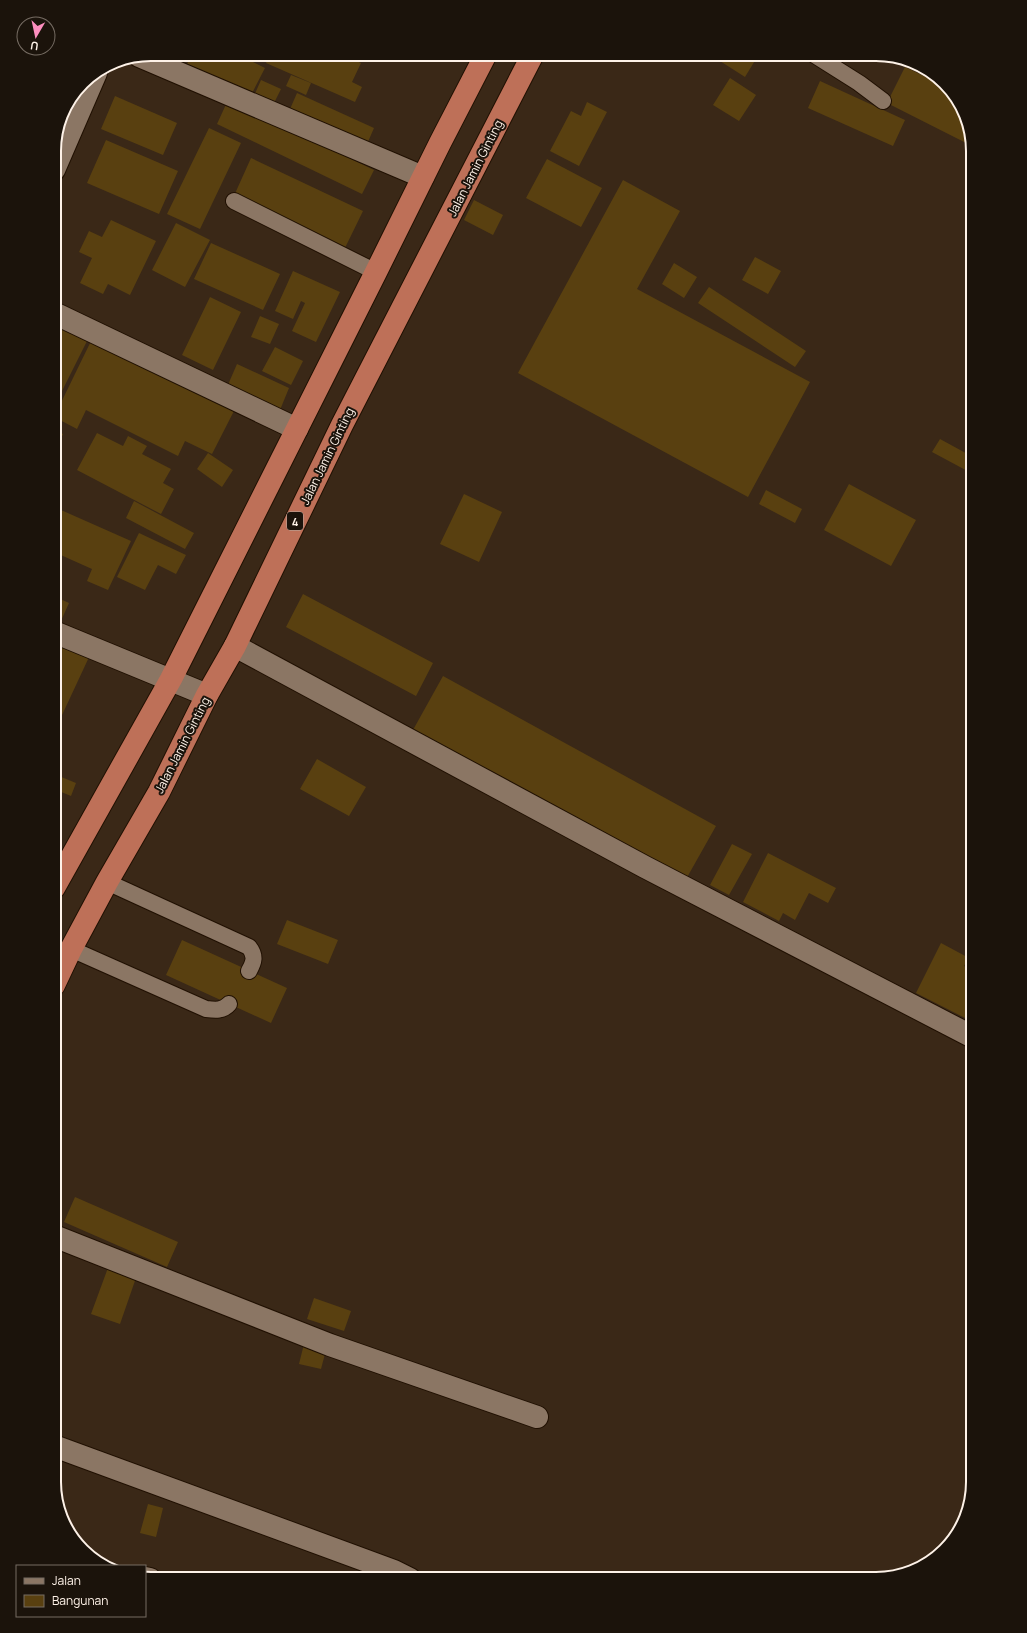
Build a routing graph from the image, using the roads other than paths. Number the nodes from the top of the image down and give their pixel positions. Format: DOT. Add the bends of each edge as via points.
graph roads {
  1 [pos="151,61"];
  2 [pos="482,61"];
  3 [pos="529,61"];
  4 [pos="824,61"];
  5 [pos="91,84"];
  6 [pos="883,101"];
  7 [pos="61,154"];
  8 [pos="423,177"];
  9 [pos="234,201"];
  10 [pos="376,272"];
  11 [pos="61,315"];
  12 [pos="297,429"];
  13 [pos="61,635"];
  14 [pos="235,646"];
  15 [pos="171,679"];
  16 [pos="207,694"];
  17 [pos="61,875"];
  18 [pos="107,882"];
  19 [pos="71,949"];
  20 [pos="61,970"];
  21 [pos="250,971"];
  22 [pos="229,1004"];
  23 [pos="966,1033"];
  24 [pos="61,1239"];
  25 [pos="538,1417"];
  26 [pos="61,1449"];
  27 [pos="396,1572"];
  1 -- 8 [label="street"];
  2 -- 8 [label="highway"];
  3 -- 14 [label="highway, Jalan Jamin Ginting / 4" via="342,425"];
  4 -- 6 [label="lane"];
  5 -- 7 [label="street"];
  8 -- 10 [label="highway"];
  9 -- 10 [label="lane"];
  10 -- 12 [label="highway"];
  11 -- 12 [label="street"];
  12 -- 15 [label="highway"];
  13 -- 15 [label="street"];
  14 -- 16 [label="highway, Jalan Jamin Ginting / 4"];
  14 -- 23 [label="street" via="645,867"];
  15 -- 16 [label="street"];
  15 -- 17 [label="highway"];
  16 -- 18 [label="highway, Jalan Jamin Ginting / 4" via="159,792"];
  18 -- 19 [label="highway, Jalan Jamin Ginting / 4"];
  18 -- 21 [label="lane" via="249,947 253,951 254,960"];
  19 -- 20 [label="highway, Jalan Jamin Ginting / 4"];
  19 -- 22 [label="lane" via="206,1009 225,1008"];
  24 -- 25 [label="street" via="330,1346"];
  26 -- 27 [label="street"];
}
